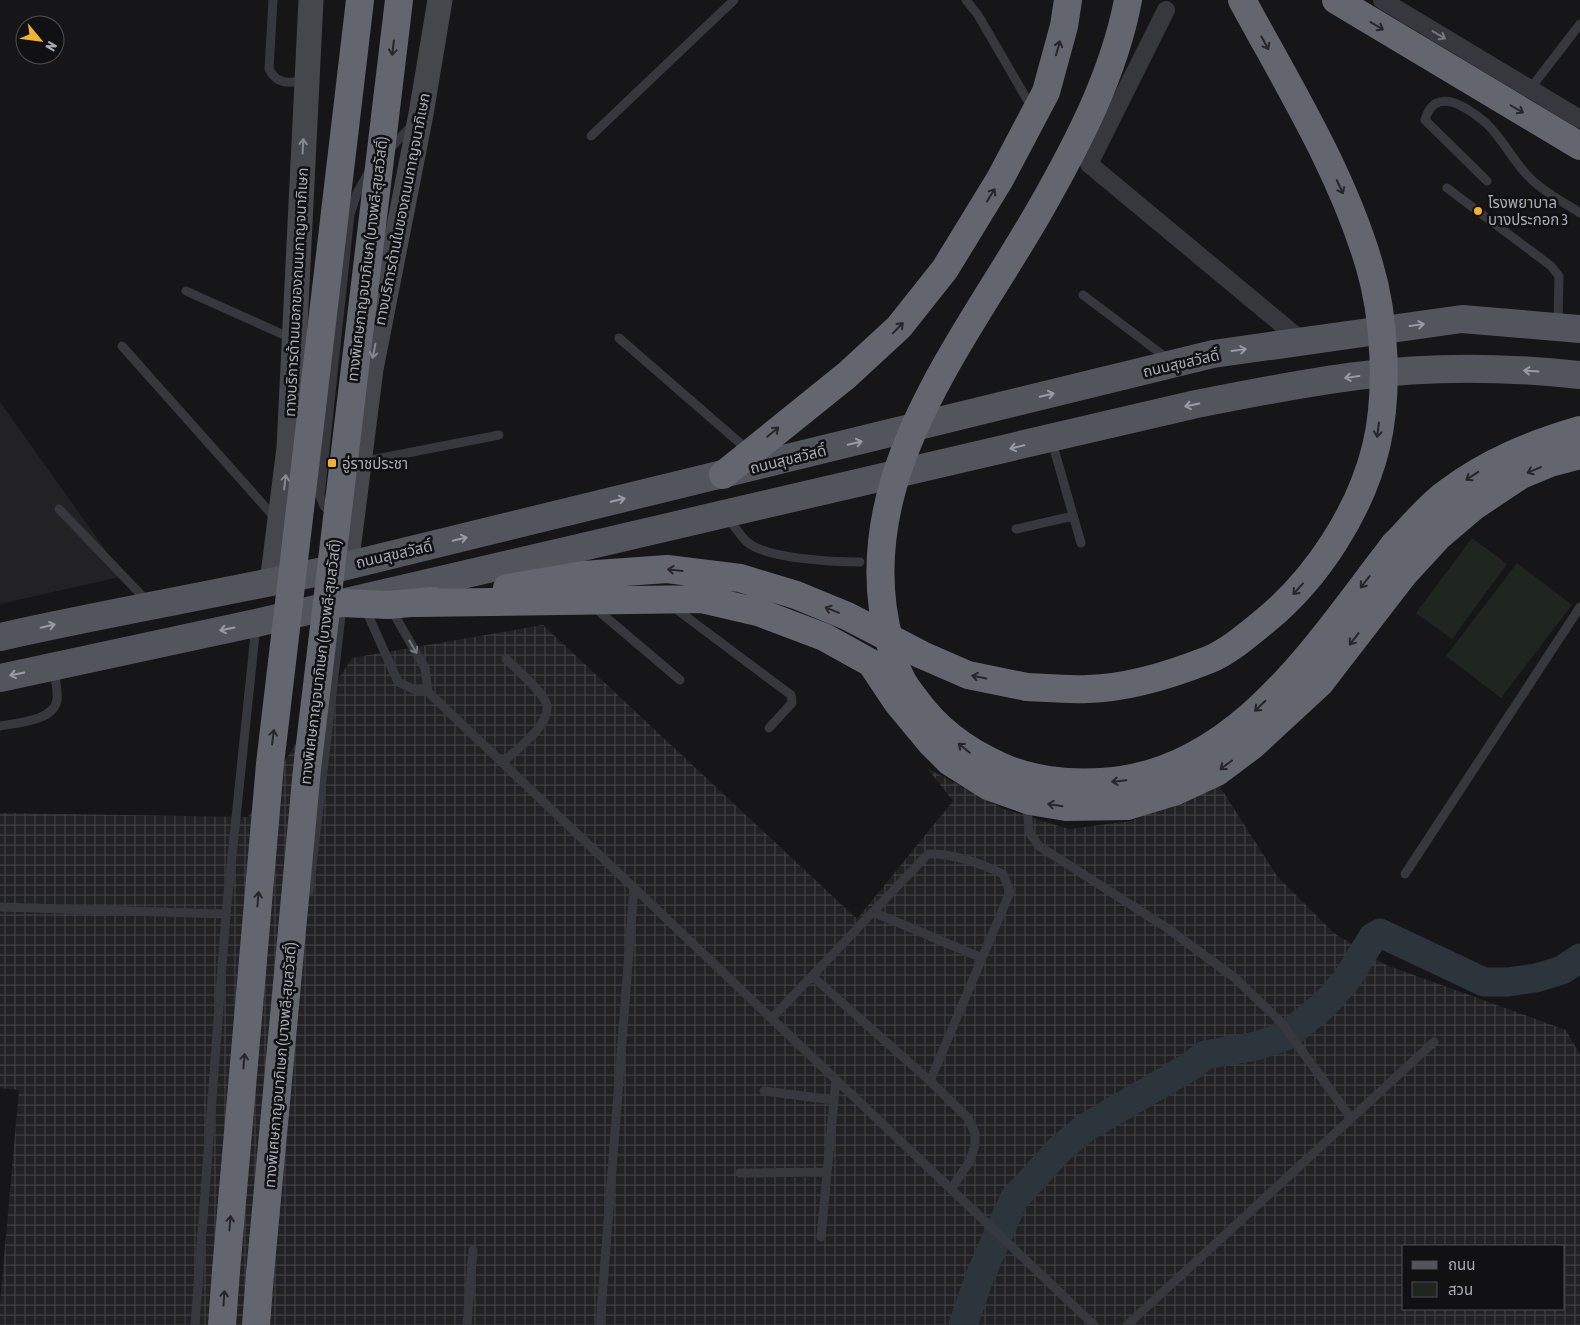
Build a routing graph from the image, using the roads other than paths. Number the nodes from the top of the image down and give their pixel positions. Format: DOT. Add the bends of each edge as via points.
graph roads {
  1 [pos="273,0"];
  2 [pos="311,0"];
  3 [pos="360,0"];
  4 [pos="399,0"];
  5 [pos="440,0"];
  6 [pos="734,0"];
  7 [pos="966,0"];
  8 [pos="1068,0"];
  9 [pos="1128,0"];
  10 [pos="1242,0"];
  11 [pos="1336,0"];
  12 [pos="1382,0"];
  13 [pos="1166,10"];
  14 [pos="1580,24"];
  15 [pos="306,81"];
  16 [pos="1530,89"];
  17 [pos="1035,113"];
  18 [pos="422,114"];
  19 [pos="1580,119"];
  20 [pos="591,136"];
  21 [pos="1580,146"];
  22 [pos="1488,181"];
  23 [pos="1447,188"];
  24 [pos="1580,213"];
  25 [pos="186,291"];
  26 [pos="1083,295"];
  27 [pos="1569,328"];
  28 [pos="619,338"];
  29 [pos="294,340"];
  30 [pos="1302,341"];
  31 [pos="122,346"];
  32 [pos="1174,364"];
  33 [pos="1580,375"];
  34 [pos="1580,430"];
  35 [pos="499,435"];
  36 [pos="1051,439"];
  37 [pos="750,452"];
  38 [pos="1580,455"];
  39 [pos="359,462"];
  40 [pos="723,475"];
  41 [pos="59,509"];
  42 [pos="726,515"];
  43 [pos="1073,516"];
  44 [pos="280,523"];
  45 [pos="351,524"];
  46 [pos="1016,529"];
  47 [pos="1081,543"];
  48 [pos="860,562"];
  49 [pos="346,566"];
  50 [pos="272,583"];
  51 [pos="664,599"];
  52 [pos="586,600"];
  53 [pos="416,603"];
  54 [pos="364,604"];
  55 [pos="151,605"];
  56 [pos="1580,607"];
  57 [pos="256,623"];
  58 [pos="0,637"];
  59 [pos="506,659"];
  60 [pos="54,666"];
  61 [pos="0,678"];
  62 [pos="680,680"];
  63 [pos="428,692"];
  64 [pos="0,726"];
  65 [pos="769,728"];
  66 [pos="502,763"];
  67 [pos="1026,800"];
  68 [pos="1405,874"];
  69 [pos="634,887"];
  70 [pos="308,898"];
  71 [pos="0,907"];
  72 [pos="873,912"];
  73 [pos="226,914"];
  74 [pos="982,958"];
  75 [pos="812,976"];
  76 [pos="772,1018"];
  77 [pos="1434,1042"];
  78 [pos="291,1046"];
  79 [pos="836,1080"];
  80 [pos="930,1080"];
  81 [pos="764,1091"];
  82 [pos="834,1100"];
  83 [pos="1351,1118"];
  84 [pos="828,1172"];
  85 [pos="740,1173"];
  86 [pos="951,1189"];
  87 [pos="821,1237"];
  88 [pos="473,1250"];
  89 [pos="195,1325"];
  90 [pos="222,1325"];
  91 [pos="256,1325"];
  92 [pos="266,1325"];
  93 [pos="466,1325"];
  94 [pos="600,1325"];
  95 [pos="1094,1325"];
  96 [pos="1127,1325"];
  1 -- 15 [label="lane" via="269,69 273,78 284,83"];
  2 -- 15 [label="main road, ทางบริการด้านนอกของถนนกาญจนาภิเษก"];
  90 -- 3 [label="highway, one-way, bridge" via="270,764"];
  4 -- 91 [label="highway, ทางพิเศษกาญจนาภิเษก (บางพลี-สุขสวัสดิ์), one-way, bridge" via="307,769"];
  5 -- 18 [label="main road, ทางบริการด้านในของถนนกาญจนาภิเษก"];
  6 -- 20 [label="lane"];
  7 -- 17 [label="lane"];
  17 -- 8 [label="highway, one-way" via="1046,92"];
  34 -- 9 [label="highway, one-way, bridge" via="1497,460 1446,493 1395,544 1294,673 1236,729 1184,761 1125,781 1074,784 1013,772 971,753 929,719 900,678 884,619 880,577 884,519 904,454 944,365 1040,209 1082,130 1114,57"];
  10 -- 53 [label="highway, one-way, bridge" via="1312,130 1347,204 1369,265 1378,308 1383,391 1376,447 1338,537 1284,605 1249,634 1210,659 1150,680 1090,689 1027,687 968,675 847,616 796,595 740,578 667,569 583,575"];
  11 -- 21 [label="highway, one-way"];
  12 -- 16 [label="street, one-way"];
  13 -- 30 [label="street" via="1089,164"];
  14 -- 16 [label="lane"];
  29 -- 15 [label="main road, ทางบริการด้านนอกของถนนกาญจนาภิเษก, one-way"];
  16 -- 19 [label="street"];
  37 -- 17 [label="highway, one-way" via="847,375 900,327 945,269 1000,180"];
  18 -- 39 [label="main road, ทางบริการด้านในของถนนกาญจนาภิเษก, one-way" via="371,369"];
  18 -- 45 [label="lane" via="366,175 350,214 320,496 330,513"];
  22 -- 24 [label="lane" via="1425,120 1438,102 1449,101 1464,107 1486,124 1530,178"];
  23 -- 27 [label="lane" via="1551,266 1559,276"];
  25 -- 29 [label="lane"];
  26 -- 32 [label="lane"];
  30 -- 27 [label="main road, ถนนสุขสวัสดิ์, one-way" via="1462,319"];
  28 -- 37 [label="lane"];
  44 -- 29 [label="main road, ทางบริการด้านนอกของถนนกาญจนาภิเษก, one-way" via="289,448"];
  32 -- 30 [label="main road, ถนนสุขสวัสดิ์, one-way" via="1213,354"];
  31 -- 44 [label="lane"];
  40 -- 32 [label="main road, ถนนสุขสวัสดิ์, one-way"];
  33 -- 36 [label="main road, one-way" via="1499,369 1358,376 1192,405"];
  35 -- 39 [label="lane"];
  36 -- 42 [label="main road, one-way"];
  36 -- 43 [label="lane"];
  37 -- 40 [label="highway"];
  38 -- 67 [label="highway, one-way" via="1521,475 1473,508 1440,536 1404,574 1320,683 1253,745 1217,772 1127,806 1066,807"];
  39 -- 45 [label="main road, ทางบริการด้านในของถนนกาญจนาภิเษก"];
  49 -- 40 [label="main road, ถนนสุขสวัสดิ์, one-way"];
  41 -- 55 [label="lane"];
  42 -- 48 [label="lane" via="748,543 758,548 820,562"];
  42 -- 54 [label="main road"];
  43 -- 46 [label="lane"];
  43 -- 47 [label="lane"];
  44 -- 50 [label="main road, ทางบริการด้านนอกของถนนกาญจนาภิเษก"];
  45 -- 49 [label="main road, ทางบริการด้านในของถนนกาญจนาภิเษก"];
  49 -- 50 [label="main road, ถนนสุขสวัสดิ์"];
  49 -- 54 [label="main road"];
  50 -- 55 [label="main road, ถนนสุขสวัสดิ์"];
  51 -- 52 [label="highway"];
  51 -- 65 [label="lane" via="791,695 792,703"];
  51 -- 67 [label="highway" via="702,599 758,612 858,653 872,663 897,702 950,762 988,786"];
  52 -- 53 [label="highway"];
  52 -- 62 [label="lane"];
  53 -- 54 [label="highway"];
  54 -- 57 [label="main road"];
  54 -- 63 [label="lane, one-way" via="425,668"];
  54 -- 63 [label="lane" via="398,682"];
  54 -- 70 [label="lane"];
  58 -- 55 [label="main road, ถนนสุขสวัสดิ์, one-way"];
  56 -- 68 [label="lane"];
  57 -- 60 [label="main road, one-way"];
  57 -- 73 [label="lane"];
  59 -- 66 [label="lane" via="547,705 537,731"];
  60 -- 61 [label="main road, one-way"];
  60 -- 64 [label="lane" via="57,701 53,709 45,716"];
  63 -- 66 [label="lane"];
  66 -- 69 [label="lane"];
  67 -- 83 [label="lane" via="1029,832 1039,846 1167,928 1235,978 1287,1030"];
  69 -- 76 [label="lane"];
  69 -- 94 [label="lane"];
  71 -- 73 [label="lane"];
  72 -- 74 [label="lane"];
  72 -- 74 [label="lane" via="928,854 951,856 989,868 1003,874 1010,892"];
  72 -- 75 [label="lane"];
  73 -- 89 [label="lane"];
  74 -- 80 [label="lane"];
  75 -- 76 [label="lane"];
  75 -- 80 [label="lane"];
  76 -- 79 [label="lane"];
  77 -- 83 [label="lane"];
  78 -- 92 [label="lane"];
  79 -- 82 [label="lane"];
  79 -- 86 [label="lane"];
  80 -- 86 [label="lane" via="968,1118 975,1133 970,1161"];
  81 -- 82 [label="lane"];
  82 -- 84 [label="lane"];
  83 -- 96 [label="lane"];
  84 -- 85 [label="lane"];
  84 -- 87 [label="lane"];
  86 -- 95 [label="lane"];
  88 -- 93 [label="lane"];
}
